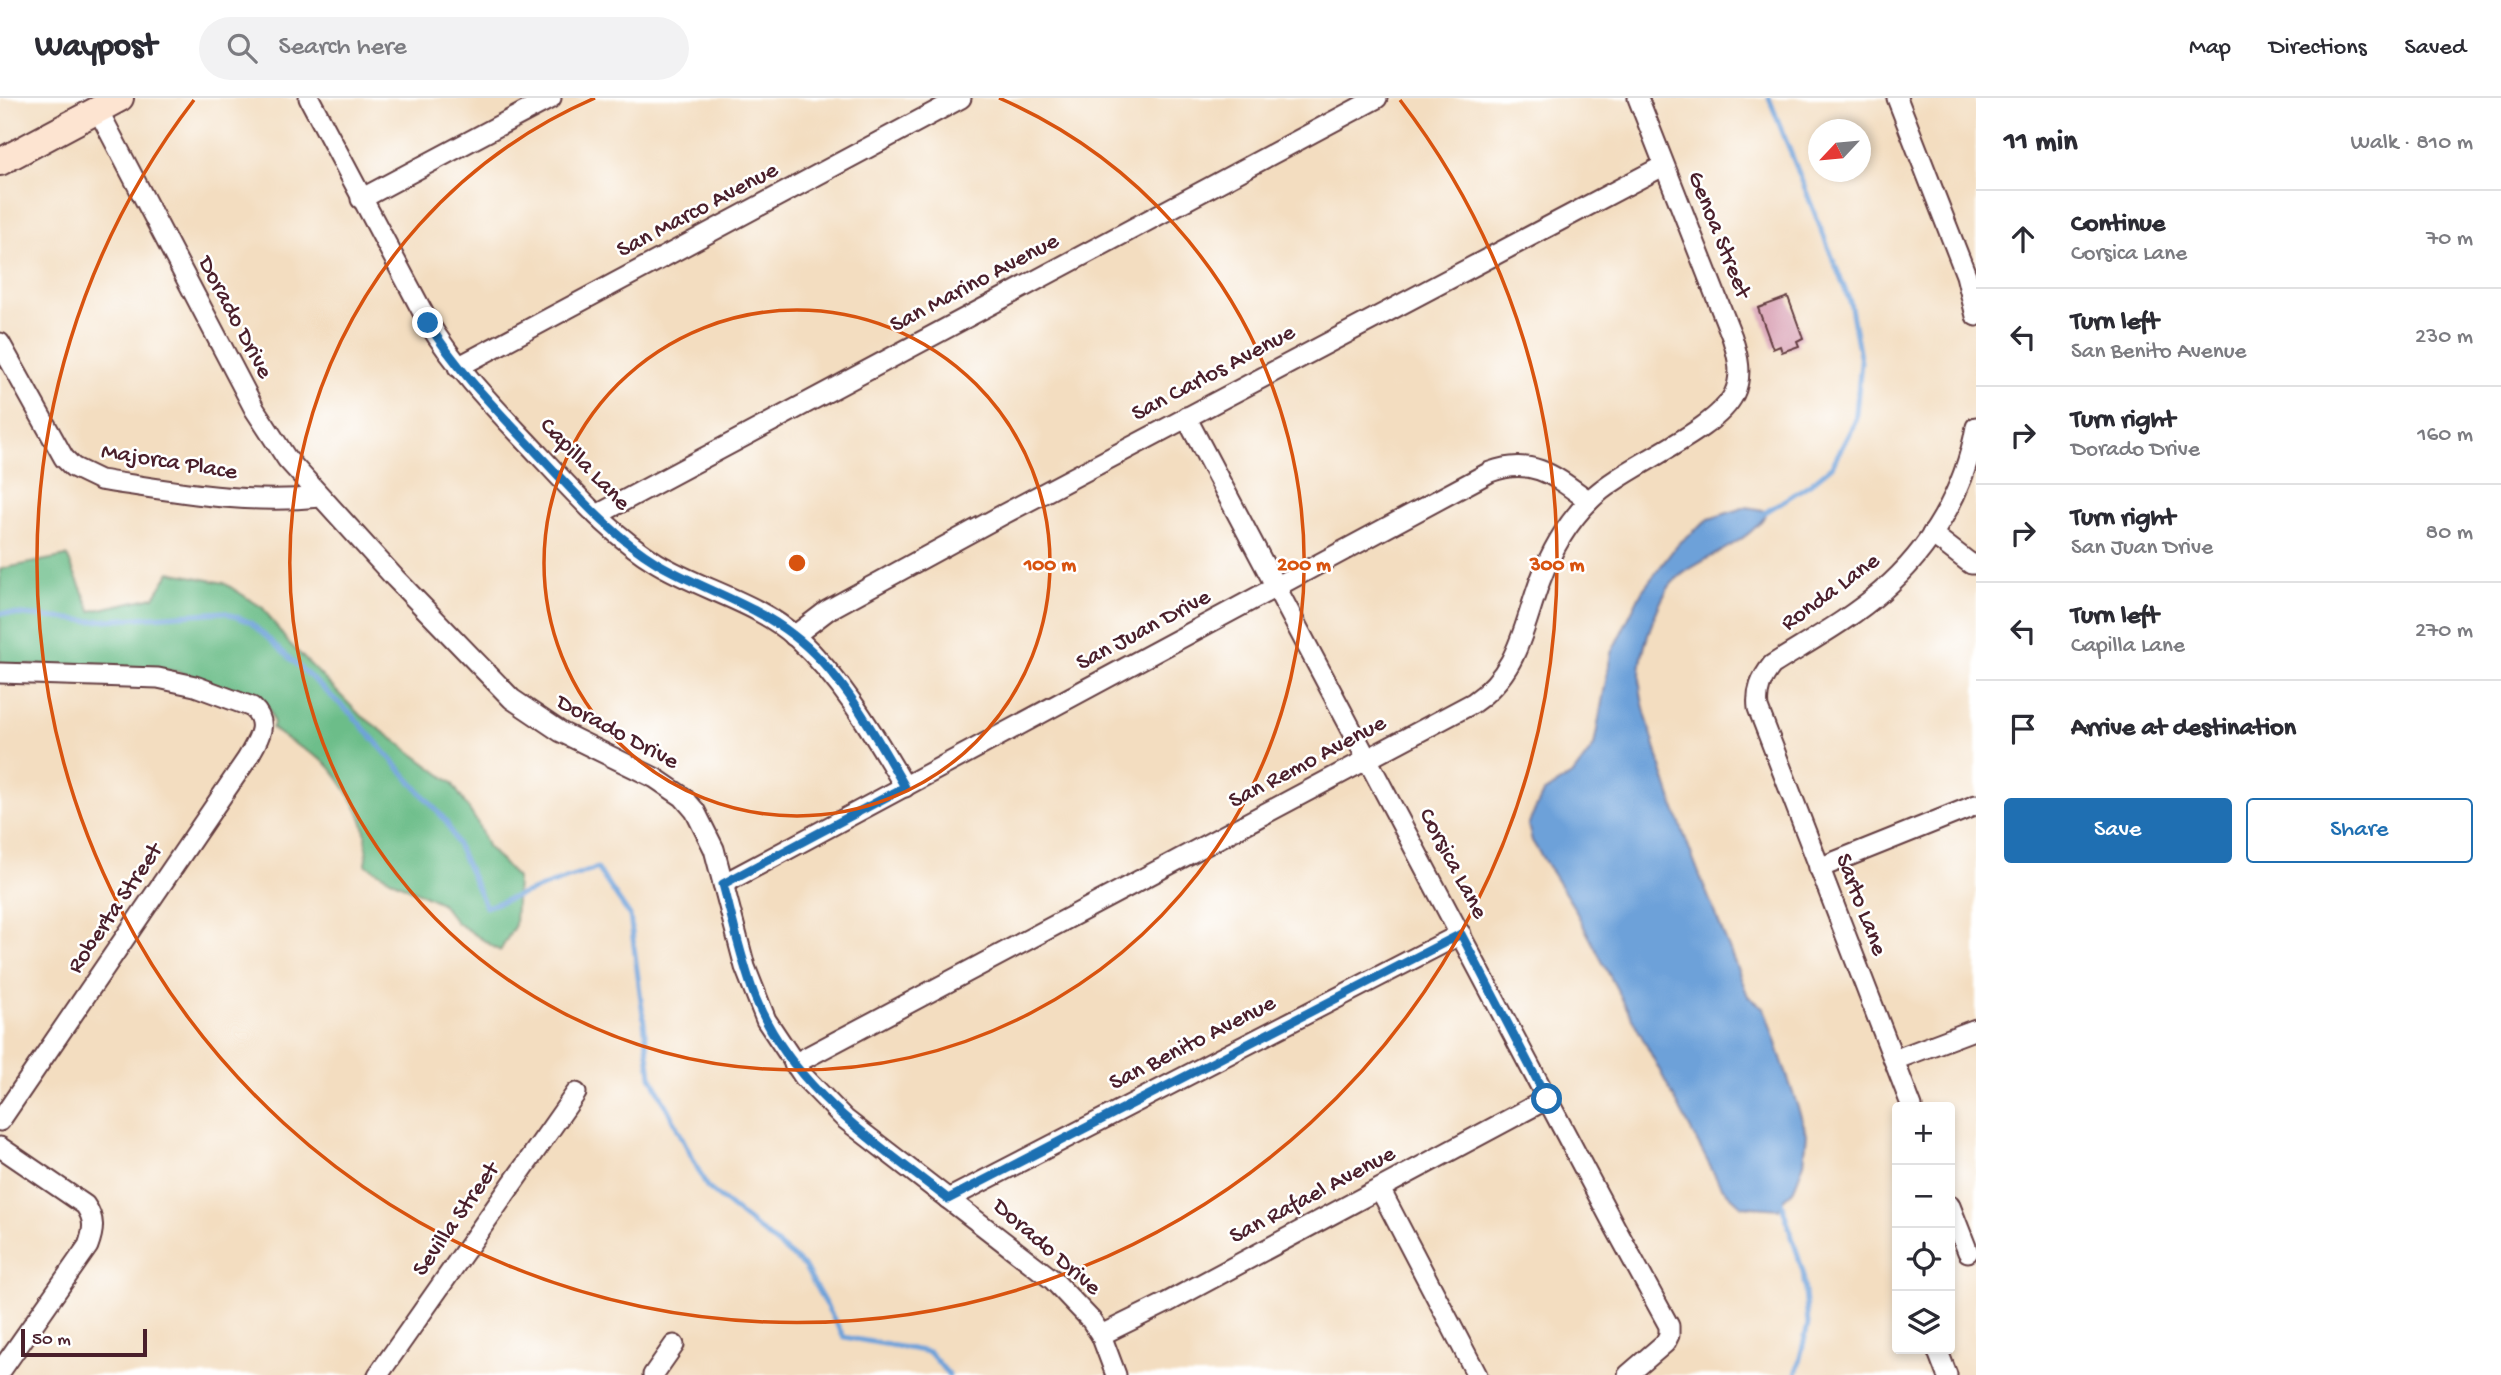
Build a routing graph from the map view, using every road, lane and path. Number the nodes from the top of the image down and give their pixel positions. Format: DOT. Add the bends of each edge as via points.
graph roads {
  1 [pos="309,98"];
  2 [pos="551,98"];
  3 [pos="961,98"];
  4 [pos="1377,98"];
  5 [pos="1637,98"];
  6 [pos="1897,98"];
  7 [pos="109,104"];
  8 [pos="0,162"];
  9 [pos="1663,166"];
  10 [pos="361,199"];
  11 [pos="1976,316"];
  12 [pos="0,343"];
  13 [pos="458,367"];
  14 [pos="1735,392"];
  15 [pos="1186,417"];
  16 [pos="1976,427"];
  17 [pos="320,497"];
  18 [pos="1589,501"];
  19 [pos="597,515"];
  20 [pos="1932,534"];
  21 [pos="1976,564"];
  22 [pos="1277,588"];
  23 [pos="794,636"];
  24 [pos="0,673"];
  25 [pos="1762,720"];
  26 [pos="1368,758"];
  27 [pos="905,787"];
  28 [pos="1976,806"];
  29 [pos="1819,868"];
  30 [pos="723,884"];
  31 [pos="1461,934"];
  32 [pos="1976,1029"];
  33 [pos="1894,1060"];
  34 [pos="794,1064"];
  35 [pos="576,1093"];
  36 [pos="1547,1099"];
  37 [pos="1910,1102"];
  38 [pos="0,1121"];
  39 [pos="0,1147"];
  40 [pos="1380,1189"];
  41 [pos="948,1199"];
  42 [pos="1955,1223"];
  43 [pos="1964,1254"];
  44 [pos="1101,1335"];
  45 [pos="674,1345"];
  46 [pos="1939,1354"];
  47 [pos="0,1373"];
  48 [pos="379,1375"];
  49 [pos="653,1375"];
  50 [pos="1116,1375"];
  51 [pos="1476,1375"];
  52 [pos="1628,1375"];
  53 [pos="1947,1375"];
  1 -- 10 [label="street, Capilla Lane"];
  2 -- 10 [label="street"];
  3 -- 13 [label="street, San Marco Avenue"];
  4 -- 19 [label="street, San Marino Avenue"];
  5 -- 9 [label="street, Genoa Street"];
  6 -- 11 [label="street" via="1966,275"];
  7 -- 8 [label="street"];
  7 -- 17 [label="street, Dorado Drive" via="255,410"];
  9 -- 14 [label="street, Genoa Street" via="1732,337 1739,370"];
  9 -- 15 [label="street, San Carlos Avenue"];
  10 -- 13 [label="street, Capilla Lane" via="428,323"];
  12 -- 17 [label="street, Majorca Place" via="55,446 87,475 244,499"];
  13 -- 19 [label="street, Capilla Lane"];
  14 -- 18 [label="street, San Remo Avenue" via="1706,424 1622,475"];
  15 -- 22 [label="street, Corsica Lane"];
  15 -- 23 [label="street, San Carlos Avenue" via="828,610"];
  16 -- 20 [label="street, Ronda Lane" via="1960,483"];
  17 -- 30 [label="street, Dorado Drive" via="518,704 683,797 705,828"];
  18 -- 22 [label="street, San Juan Drive" via="1543,471 1503,467"];
  18 -- 26 [label="street, San Remo Avenue" via="1552,554 1518,649 1501,679 1472,703"];
  19 -- 23 [label="street, Capilla Lane" via="658,563 735,599"];
  20 -- 21 [label="street"];
  20 -- 25 [label="street, Ronda Lane" via="1881,592 1772,665 1762,677 1757,697"];
  22 -- 26 [label="street, Corsica Lane"];
  22 -- 27 [label="street, San Juan Drive"];
  23 -- 27 [label="street, Capilla Lane" via="850,697"];
  24 -- 38 [label="street, Roberta Street" via="176,681 252,707 262,720 247,759"];
  25 -- 29 [label="street, Sarto Lane"];
  26 -- 31 [label="street, Corsica Lane"];
  26 -- 34 [label="street, San Remo Avenue"];
  27 -- 30 [label="street, San Juan Drive"];
  28 -- 29 [label="street"];
  29 -- 33 [label="street, Sarto Lane"];
  30 -- 34 [label="street, Dorado Drive" via="755,996"];
  31 -- 36 [label="street, Corsica Lane"];
  31 -- 41 [label="street, San Benito Avenue"];
  32 -- 33 [label="street"];
  33 -- 37 [label="street, Sarto Lane"];
  34 -- 41 [label="street, Dorado Drive" via="837,1112"];
  35 -- 48 [label="street, Sevilla Street"];
  36 -- 40 [label="street, San Rafael Avenue"];
  36 -- 52 [label="street, Corsica Lane" via="1665,1318 1669,1335 1659,1350"];
  39 -- 47 [label="street" via="85,1205 93,1223 88,1246"];
  40 -- 44 [label="street, San Rafael Avenue"];
  40 -- 51 [label="street"];
  41 -- 44 [label="street, Dorado Drive" via="1053,1280"];
  42 -- 43 [label="street"];
  44 -- 50 [label="street, Dorado Drive"];
  45 -- 49 [label="street"];
  46 -- 53 [label="street"];
}
